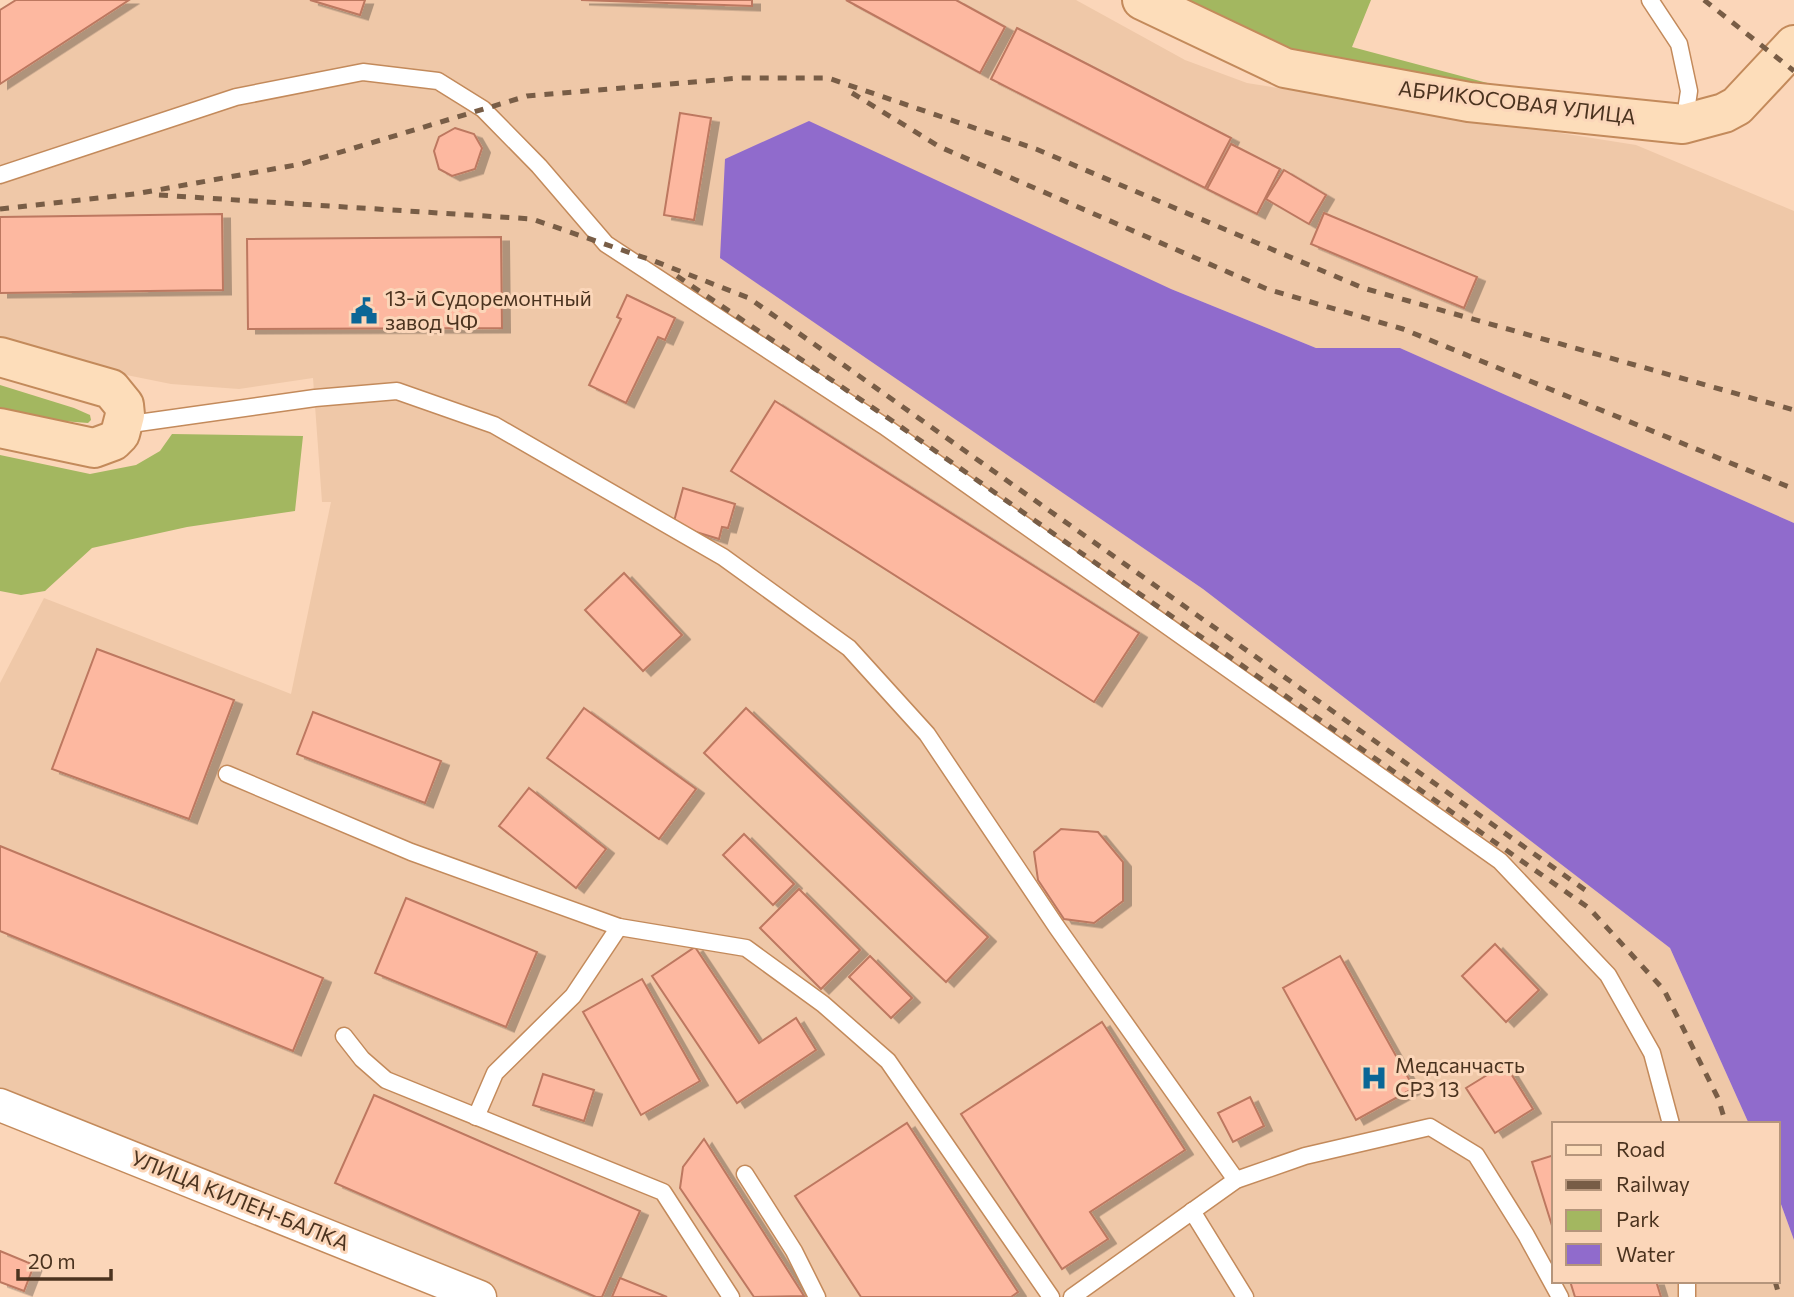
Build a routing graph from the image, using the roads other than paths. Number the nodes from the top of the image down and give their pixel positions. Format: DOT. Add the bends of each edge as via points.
graph roads {
  1 [pos="1142,0"];
  2 [pos="1650,0"];
  3 [pos="1794,45"];
  4 [pos="1684,124"];
  5 [pos="0,175"];
  6 [pos="0,357"];
  7 [pos="124,425"];
  8 [pos="0,428"];
  9 [pos="227,774"];
  10 [pos="619,927"];
  11 [pos="344,1036"];
  12 [pos="0,1105"];
  13 [pos="476,1117"];
  14 [pos="1670,1122"];
  15 [pos="745,1174"];
  16 [pos="1236,1180"];
  17 [pos="1192,1211"];
  18 [pos="1552,1282"];
  19 [pos="480,1297"];
  20 [pos="732,1297"];
  21 [pos="817,1297"];
  22 [pos="1051,1297"];
  23 [pos="1072,1297"];
  24 [pos="1245,1297"];
  1 -- 4 [label="main road, АБРИКОСОВАЯ УЛИЦА" via="1284,68 1468,102"];
  2 -- 4 [label="lane" via="1679,44 1689,91"];
  3 -- 4 [label="main road, АБРИКОСОВАЯ УЛИЦА" via="1737,106"];
  5 -- 14 [label="lane" via="236,97 363,72 438,81 483,109 540,166 606,244 884,426 1500,861 1608,975 1652,1053"];
  6 -- 7 [label="main road" via="111,389 124,405"];
  7 -- 8 [label="main road" via="113,441 94,447"];
  7 -- 16 [label="lane" via="397,391 494,425 723,557 849,648 927,734"];
  9 -- 10 [label="lane" via="411,852"];
  10 -- 13 [label="lane" via="573,996 495,1073"];
  10 -- 22 [label="lane" via="746,948 832,1012 888,1061"];
  11 -- 13 [label="lane" via="386,1080"];
  12 -- 19 [label="street, УЛИЦА КИЛЕН-БАЛКА"];
  13 -- 20 [label="lane" via="663,1192"];
  15 -- 21 [label="lane"];
  16 -- 17 [label="lane"];
  16 -- 18 [label="lane" via="1305,1156 1430,1127 1476,1155"];
  17 -- 23 [label="lane"];
  17 -- 24 [label="lane"];
}
